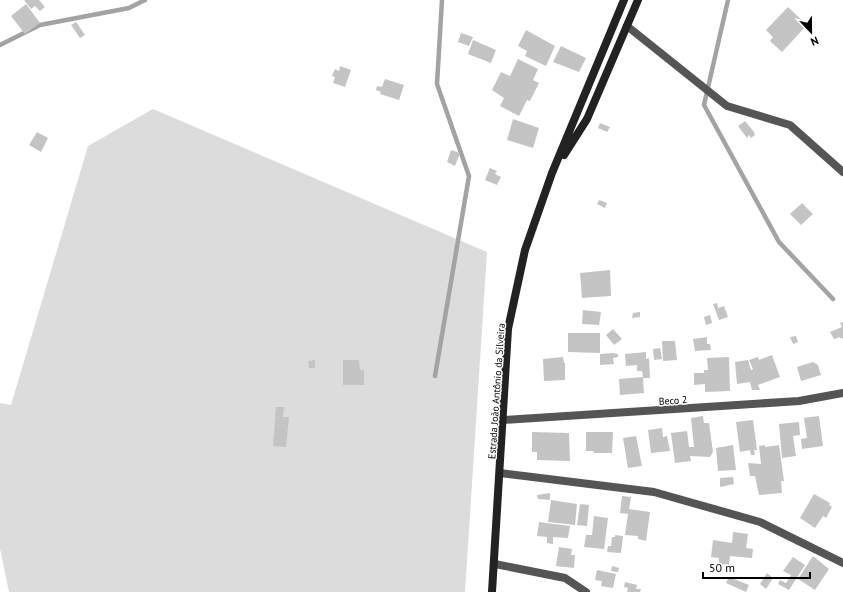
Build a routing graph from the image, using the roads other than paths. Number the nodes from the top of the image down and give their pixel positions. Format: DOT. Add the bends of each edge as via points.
graph roads {
  1 [pos="624,0"];
  2 [pos="638,0"];
  3 [pos="627,26"];
  4 [pos="843,172"];
  5 [pos="552,173"];
  6 [pos="843,393"];
  7 [pos="503,420"];
  8 [pos="500,473"];
  9 [pos="843,563"];
  10 [pos="495,564"];
  11 [pos="492,592"];
  12 [pos="586,592"];
  1 -- 5 [label="main road, Estrada João Antônio da Silveira"];
  2 -- 3 [label="main road, Estrada João Antônio da Silveira"];
  3 -- 4 [label="street" via="727,106 790,125"];
  3 -- 5 [label="main road, Estrada João Antônio da Silveira" via="586,119"];
  5 -- 7 [label="main road, Estrada João Antônio da Silveira" via="525,250 508,329"];
  6 -- 7 [label="street, Beco 2" via="799,402"];
  7 -- 8 [label="main road, Estrada João Antônio da Silveira"];
  8 -- 9 [label="street" via="654,492 760,522"];
  8 -- 10 [label="main road, Estrada João Antônio da Silveira"];
  10 -- 11 [label="main road, Estrada João Antônio da Silveira"];
  10 -- 12 [label="street" via="565,578"];
}
